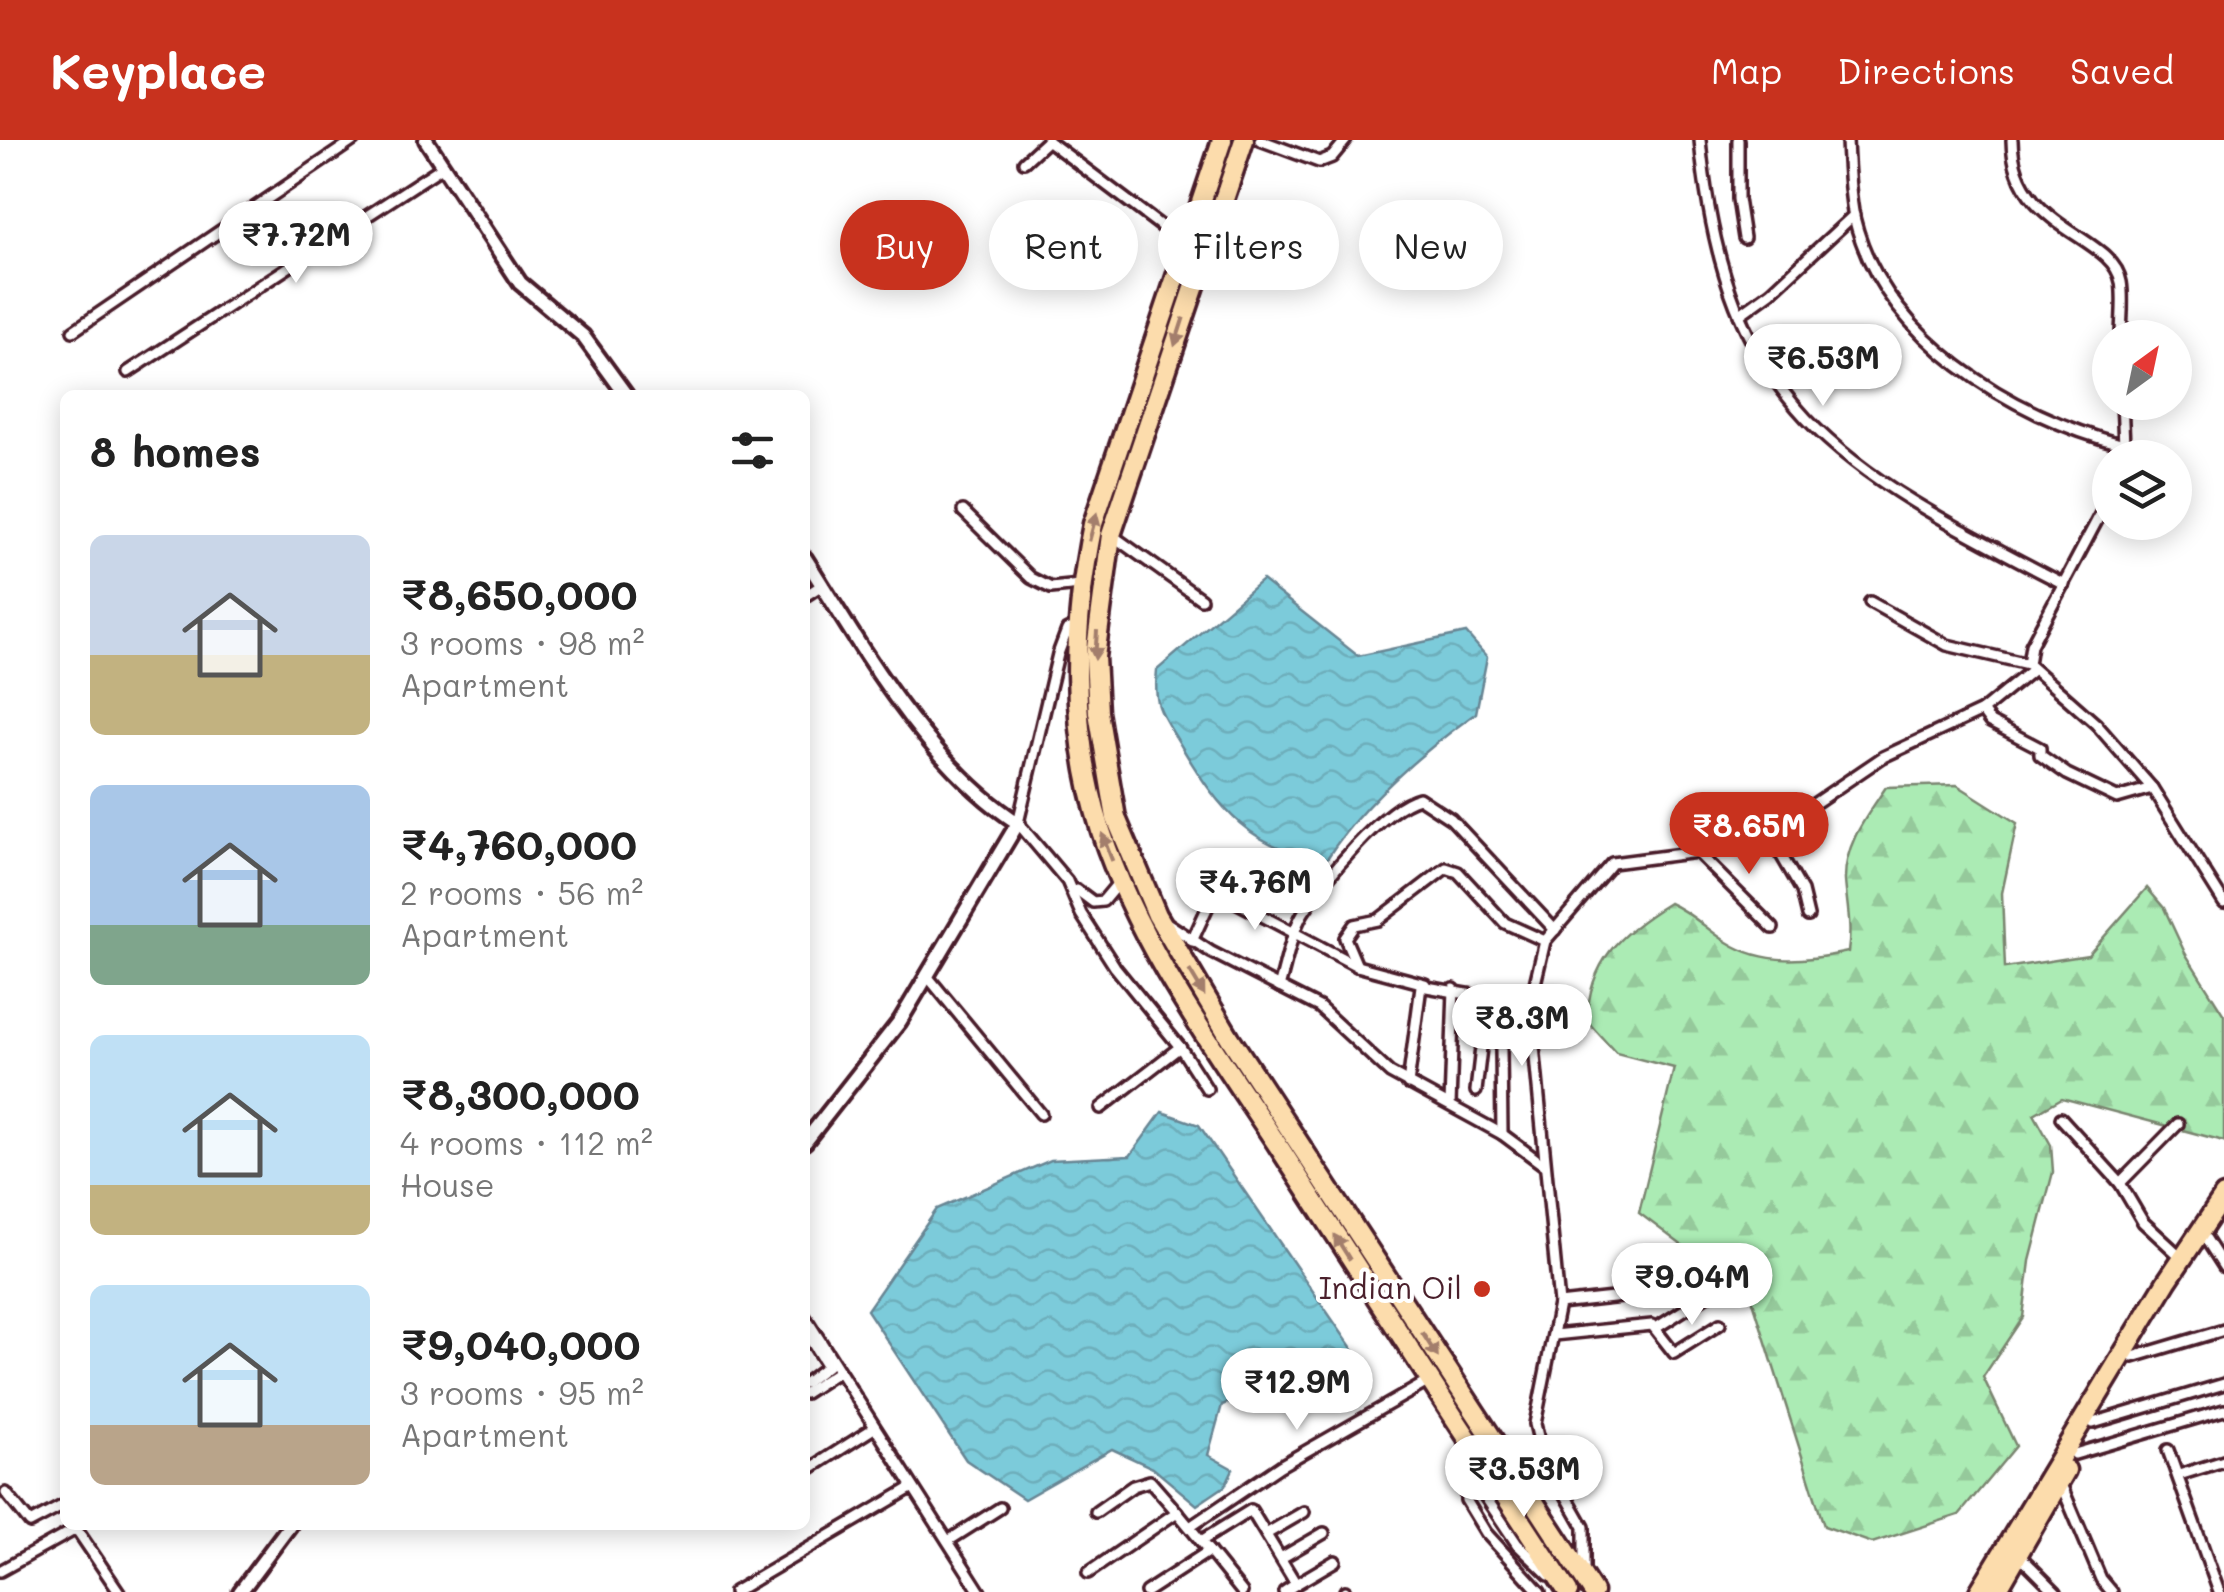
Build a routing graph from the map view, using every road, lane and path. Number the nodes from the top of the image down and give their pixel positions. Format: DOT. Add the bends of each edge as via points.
graph roads {
  1 [pos="354,140"];
  2 [pos="426,140"];
  3 [pos="1048,140"];
  4 [pos="1222,140"];
  5 [pos="1244,140"];
  6 [pos="1260,140"];
  7 [pos="1346,140"];
  8 [pos="1700,140"];
  9 [pos="1738,140"];
  10 [pos="1847,140"];
  11 [pos="2012,140"];
  12 [pos="1024,162"];
  13 [pos="442,167"];
  14 [pos="1201,200"];
  15 [pos="1854,215"];
  16 [pos="1158,224"];
  17 [pos="1744,238"];
  18 [pos="1171,290"];
  19 [pos="1739,315"];
  20 [pos="2121,320"];
  21 [pos="74,331"];
  22 [pos="128,372"];
  23 [pos="622,390"];
  24 [pos="2110,440"];
  25 [pos="963,510"];
  26 [pos="2092,530"];
  27 [pos="1110,535"];
  28 [pos="810,566"];
  29 [pos="2064,584"];
  30 [pos="822,585"];
  31 [pos="1080,585"];
  32 [pos="810,593"];
  33 [pos="1201,600"];
  34 [pos="1870,602"];
  35 [pos="1076,627"];
  36 [pos="2030,667"];
  37 [pos="1982,711"];
  38 [pos="2152,788"];
  39 [pos="1018,823"];
  40 [pos="1766,829"];
  41 [pos="1697,852"];
  42 [pos="1120,880"];
  43 [pos="1068,881"];
  44 [pos="2224,903"];
  45 [pos="1157,916"];
  46 [pos="1808,916"];
  47 [pos="1773,928"];
  48 [pos="1555,930"];
  49 [pos="1296,936"];
  50 [pos="1546,940"];
  51 [pos="1192,941"];
  52 [pos="1357,966"];
  53 [pos="928,977"];
  54 [pos="1425,984"];
  55 [pos="1279,987"];
  56 [pos="1454,989"];
  57 [pos="1487,996"];
  58 [pos="1509,1000"];
  59 [pos="1530,1005"];
  60 [pos="1180,1046"];
  61 [pos="1408,1084"];
  62 [pos="1206,1089"];
  63 [pos="1476,1091"];
  64 [pos="1450,1106"];
  65 [pos="1101,1108"];
  66 [pos="1041,1114"];
  67 [pos="2061,1118"];
  68 [pos="2178,1124"];
  69 [pos="1502,1134"];
  70 [pos="810,1136"];
  71 [pos="1544,1166"];
  72 [pos="2120,1183"];
  73 [pos="2224,1196"];
  74 [pos="2224,1215"];
  75 [pos="2206,1239"];
  76 [pos="2182,1258"];
  77 [pos="2224,1266"];
  78 [pos="1670,1282"];
  79 [pos="1706,1296"];
  80 [pos="1560,1304"];
  81 [pos="1720,1324"];
  82 [pos="810,1326"];
  83 [pos="1656,1328"];
  84 [pos="2224,1330"];
  85 [pos="1554,1335"];
  86 [pos="810,1337"];
  87 [pos="2133,1357"];
  88 [pos="829,1361"];
  89 [pos="839,1371"];
  90 [pos="821,1378"];
  91 [pos="810,1381"];
  92 [pos="1429,1381"];
  93 [pos="2224,1384"];
  94 [pos="810,1388"];
  95 [pos="2224,1410"];
  96 [pos="2094,1423"];
  97 [pos="874,1428"];
  98 [pos="1465,1438"];
  99 [pos="2168,1450"];
  100 [pos="2074,1454"];
  101 [pos="2224,1461"];
  102 [pos="1464,1465"];
  103 [pos="810,1469"];
  104 [pos="2178,1475"];
  105 [pos="2060,1481"];
  106 [pos="912,1488"];
  107 [pos="6,1493"];
  108 [pos="1000,1508"];
  109 [pos="60,1509"];
  110 [pos="1096,1512"];
  111 [pos="1178,1512"];
  112 [pos="1304,1512"];
  113 [pos="1190,1527"];
  114 [pos="69,1530"];
  115 [pos="76,1530"];
  116 [pos="286,1530"];
  117 [pos="1266,1534"];
  118 [pos="1324,1534"];
  119 [pos="1200,1541"];
  120 [pos="948,1542"];
  121 [pos="1210,1551"];
  122 [pos="2018,1554"];
  123 [pos="1282,1558"];
  124 [pos="1335,1561"];
  125 [pos="0,1571"];
  126 [pos="1088,1573"];
  127 [pos="1296,1584"];
  128 [pos="1588,1585"];
  129 [pos="1159,1589"];
  130 [pos="1567,1590"];
  131 [pos="2220,1591"];
  132 [pos="119,1592"];
  133 [pos="240,1592"];
  134 [pos="734,1592"];
  135 [pos="980,1592"];
  136 [pos="1146,1592"];
  137 [pos="1242,1592"];
  138 [pos="1284,1592"];
  139 [pos="1540,1592"];
  140 [pos="1980,1592"];
  141 [pos="1996,1592"];
  142 [pos="2056,1592"];
  143 [pos="2112,1592"];
  1 -- 21 [label="street"];
  2 -- 13 [label="street"];
  3 -- 12 [label="street"];
  3 -- 16 [label="street"];
  4 -- 14 [label="highway"];
  5 -- 27 [label="highway, one-way"];
  6 -- 7 [label="street" via="1319,162"];
  8 -- 19 [label="street" via="1719,266"];
  9 -- 17 [label="street"];
  10 -- 15 [label="street"];
  11 -- 20 [label="street" via="2012,163 2040,209 2110,262 2121,280"];
  13 -- 22 [label="street"];
  13 -- 23 [label="street" via="520,283 583,336"];
  15 -- 19 [label="street"];
  15 -- 24 [label="street" via="1874,270 1928,340 1969,374 2043,416"];
  31 -- 18 [label="highway, one-way" via="1093,524"];
  19 -- 29 [label="street" via="1781,393 1862,470 1940,520"];
  25 -- 31 [label="street" via="1042,585"];
  26 -- 29 [label="street"];
  27 -- 33 [label="street"];
  27 -- 45 [label="highway, one-way" via="1095,657 1098,712 1116,818"];
  28 -- 30 [label="street"];
  29 -- 36 [label="street" via="2032,644"];
  30 -- 32 [label="street"];
  30 -- 39 [label="street" via="959,776"];
  31 -- 35 [label="highway"];
  34 -- 36 [label="street" via="1947,645"];
  35 -- 39 [label="street" via="1067,630 1058,654"];
  42 -- 35 [label="highway, one-way" via="1085,760"];
  36 -- 37 [label="street"];
  36 -- 38 [label="street" via="2096,724"];
  37 -- 38 [label="street" via="2067,774 2117,798"];
  37 -- 40 [label="street" via="1884,757"];
  38 -- 44 [label="street"];
  39 -- 43 [label="street"];
  39 -- 53 [label="street"];
  40 -- 41 [label="street"];
  40 -- 46 [label="street" via="1802,890"];
  41 -- 47 [label="street"];
  41 -- 48 [label="street" via="1612,863"];
  42 -- 43 [label="street" via="1110,896 1093,902"];
  92 -- 42 [label="highway, one-way" via="1166,973"];
  43 -- 60 [label="street" via="1114,967"];
  45 -- 51 [label="street"];
  45 -- 128 [label="highway, one-way"];
  48 -- 49 [label="street" via="1451,819 1419,798 1377,826 1301,916"];
  48 -- 50 [label="street"];
  49 -- 51 [label="street" via="1215,891"];
  49 -- 52 [label="street"];
  49 -- 55 [label="street"];
  50 -- 52 [label="street" via="1505,922 1458,872 1446,868 1378,920 1354,925 1345,938"];
  50 -- 59 [label="street"];
  51 -- 55 [label="street"];
  52 -- 54 [label="street"];
  53 -- 66 [label="street"];
  53 -- 70 [label="street"];
  54 -- 56 [label="street"];
  54 -- 61 [label="street"];
  55 -- 61 [label="street" via="1319,1007"];
  56 -- 57 [label="street"];
  56 -- 64 [label="street"];
  57 -- 58 [label="street"];
  57 -- 63 [label="street"];
  58 -- 59 [label="street"];
  58 -- 69 [label="street"];
  59 -- 71 [label="street"];
  60 -- 62 [label="street"];
  60 -- 65 [label="street"];
  61 -- 64 [label="street"];
  64 -- 69 [label="street"];
  67 -- 72 [label="street"];
  68 -- 72 [label="street"];
  69 -- 71 [label="street"];
  71 -- 80 [label="street"];
  72 -- 76 [label="street" via="2143,1222"];
  73 -- 76 [label="highway"];
  74 -- 75 [label="highway"];
  75 -- 77 [label="street"];
  75 -- 87 [label="highway"];
  76 -- 140 [label="highway"];
  78 -- 80 [label="street" via="1631,1296"];
  79 -- 83 [label="street"];
  80 -- 85 [label="street"];
  81 -- 83 [label="street" via="1674,1353"];
  82 -- 88 [label="street"];
  83 -- 85 [label="street"];
  84 -- 87 [label="street"];
  85 -- 128 [label="street" via="1536,1438 1584,1527"];
  86 -- 88 [label="street"];
  87 -- 96 [label="highway"];
  88 -- 89 [label="street"];
  88 -- 90 [label="street"];
  89 -- 90 [label="street"];
  89 -- 97 [label="street"];
  90 -- 91 [label="street"];
  90 -- 94 [label="street"];
  92 -- 98 [label="highway"];
  92 -- 113 [label="street" via="1280,1466"];
  93 -- 96 [label="street"];
  95 -- 100 [label="street"];
  96 -- 100 [label="highway"];
  97 -- 103 [label="street"];
  97 -- 106 [label="street"];
  98 -- 102 [label="street"];
  98 -- 130 [label="highway"];
  99 -- 104 [label="street"];
  100 -- 105 [label="highway"];
  101 -- 104 [label="street"];
  102 -- 130 [label="street" via="1530,1558"];
  102 -- 139 [label="street" via="1466,1500 1486,1533"];
  104 -- 131 [label="street"];
  105 -- 122 [label="highway"];
  105 -- 143 [label="street"];
  106 -- 120 [label="street"];
  106 -- 134 [label="street"];
  107 -- 109 [label="street" via="30,1523"];
  108 -- 120 [label="street"];
  110 -- 111 [label="street" via="1150,1481"];
  111 -- 113 [label="street"];
  111 -- 126 [label="street"];
  112 -- 117 [label="street"];
  113 -- 119 [label="street"];
  114 -- 125 [label="street"];
  115 -- 132 [label="street"];
  116 -- 133 [label="street"];
  117 -- 119 [label="street" via="1251,1510"];
  117 -- 123 [label="street"];
  118 -- 123 [label="street"];
  119 -- 121 [label="street"];
  120 -- 135 [label="street"];
  121 -- 129 [label="street"];
  121 -- 137 [label="street"];
  122 -- 141 [label="highway"];
  122 -- 142 [label="street"];
  123 -- 127 [label="street"];
  124 -- 127 [label="street"];
  127 -- 138 [label="street"];
  129 -- 136 [label="street"];
}
